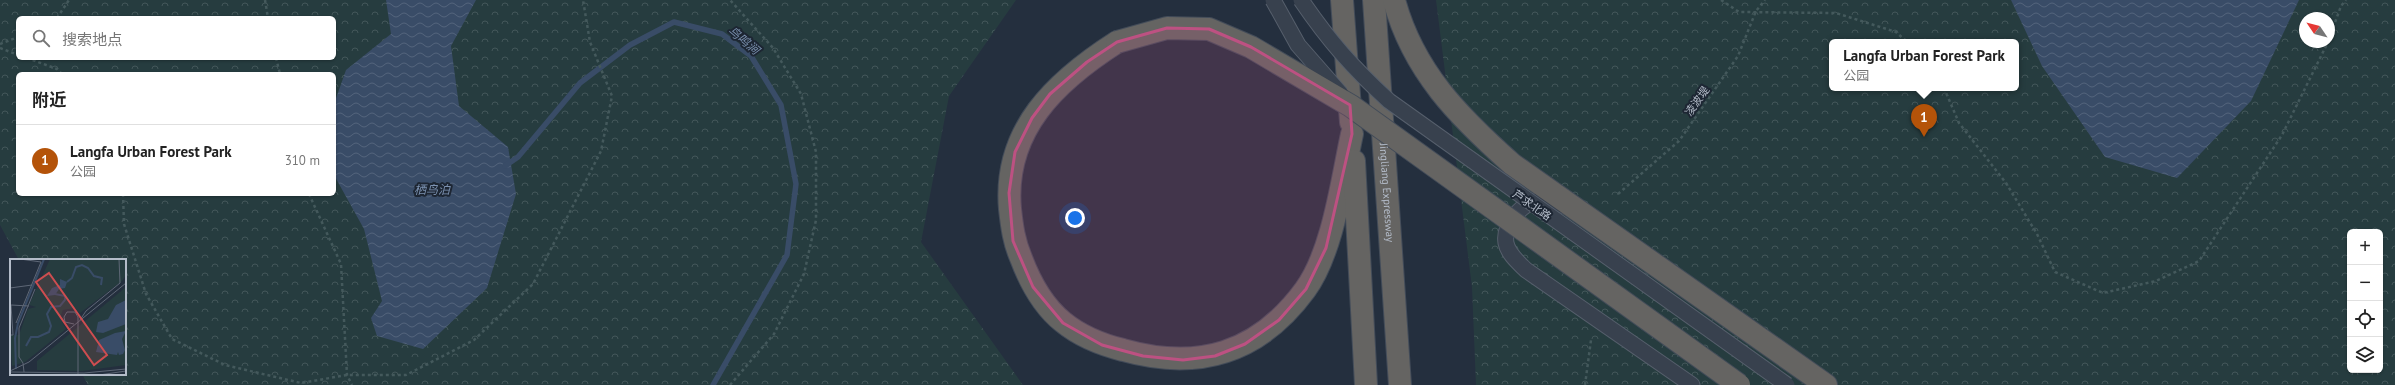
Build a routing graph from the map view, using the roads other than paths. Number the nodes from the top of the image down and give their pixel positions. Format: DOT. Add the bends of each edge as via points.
graph roads {
  1 [pos="1273,0"];
  2 [pos="1301,0"];
  3 [pos="1342,0"];
  4 [pos="1374,0"];
  5 [pos="1394,0"];
  6 [pos="1351,106"];
  7 [pos="1352,134"];
  8 [pos="1579,211"];
  9 [pos="1366,385"];
  10 [pos="1400,385"];
  11 [pos="1692,385"];
  12 [pos="1739,385"];
  13 [pos="1787,385"];
  14 [pos="1826,385"];
  1 -- 6 [label="street, bridge" via="1298,45"];
  2 -- 13 [label="street, 芦求北路, bridge" via="1330,42 1354,69 1389,101"];
  3 -- 7 [label="highway"];
  4 -- 10 [label="highway, Jingliang Expressway"];
  5 -- 8 [label="highway" via="1411,46 1435,86 1465,122 1512,164"];
  6 -- 7 [label="highway, bridge" via="1250,47 1209,29 1167,28 1117,42 1087,62 1055,89 1032,118 1015,152 1009,193 1014,241 1033,287 1063,322 1102,345 1143,356 1183,360 1214,356 1245,344 1278,320 1306,289 1326,248"];
  6 -- 12 [label="highway, bridge"];
  7 -- 9 [label="highway"];
  8 -- 11 [label="street" via="1557,203 1537,201 1520,210 1508,227 1506,242 1512,255 1526,270"];
  8 -- 14 [label="highway"];
}
